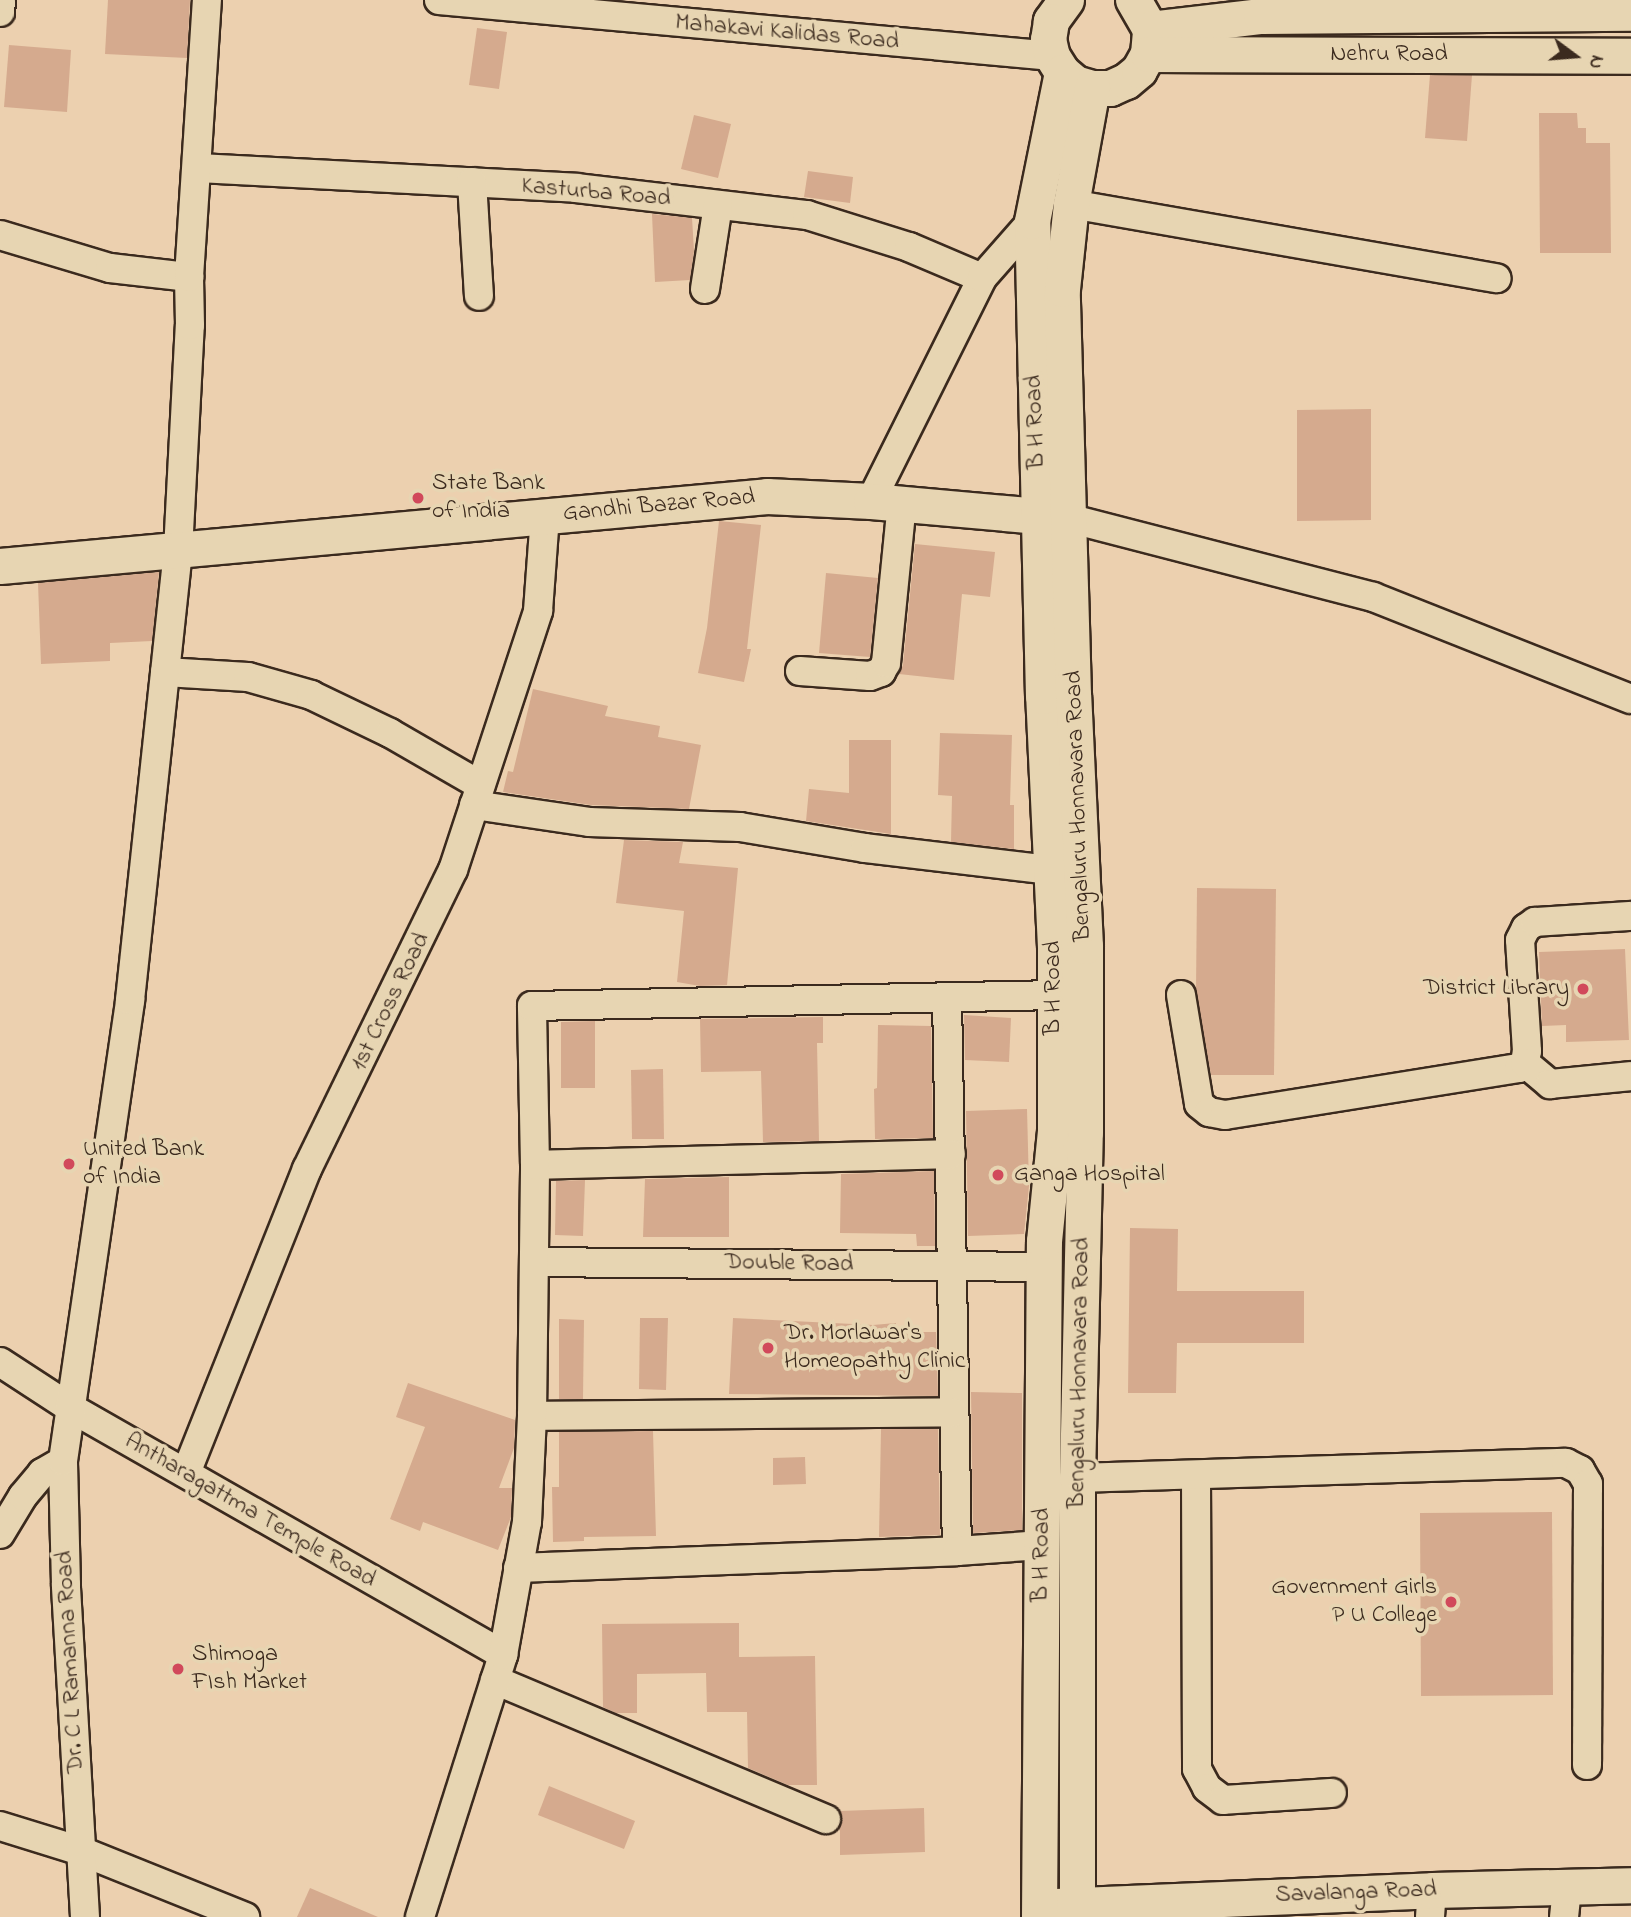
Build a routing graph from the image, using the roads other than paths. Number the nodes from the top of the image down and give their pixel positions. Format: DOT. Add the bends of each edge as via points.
graph roads {
  1 [pos="1,0"];
  2 [pos="206,0"];
  3 [pos="439,0"];
  4 [pos="1066,0"];
  5 [pos="1276,8"];
  6 [pos="0,12"];
  7 [pos="1631,13"];
  8 [pos="1147,20"];
  9 [pos="1631,56"];
  10 [pos="1057,64"];
  11 [pos="1092,89"];
  12 [pos="198,167"];
  13 [pos="472,182"];
  14 [pos="1071,204"];
  15 [pos="718,205"];
  16 [pos="1032,221"];
  17 [pos="0,235"];
  18 [pos="189,277"];
  19 [pos="982,278"];
  20 [pos="1497,278"];
  21 [pos="705,289"];
  22 [pos="479,296"];
  23 [pos="886,502"];
  24 [pos="545,516"];
  25 [pos="1054,517"];
  26 [pos="178,551"];
  27 [pos="0,566"];
  28 [pos="800,671"];
  29 [pos="165,672"];
  30 [pos="1631,699"];
  31 [pos="477,795"];
  32 [pos="1050,870"];
  33 [pos="1631,916"];
  34 [pos="1055,995"];
  35 [pos="1181,995"];
  36 [pos="947,997"];
  37 [pos="1525,1063"];
  38 [pos="1631,1076"];
  39 [pos="951,1154"];
  40 [pos="535,1165"];
  41 [pos="534,1262"];
  42 [pos="953,1266"];
  43 [pos="1044,1267"];
  44 [pos="0,1362"];
  45 [pos="69,1407"];
  46 [pos="952,1412"];
  47 [pos="532,1416"];
  48 [pos="63,1461"];
  49 [pos="186,1473"];
  50 [pos="1196,1476"];
  51 [pos="1077,1478"];
  52 [pos="0,1534"];
  53 [pos="1042,1545"];
  54 [pos="957,1551"];
  55 [pos="518,1568"];
  56 [pos="499,1668"];
  57 [pos="1587,1765"];
  58 [pos="1332,1793"];
  59 [pos="826,1819"];
  60 [pos="0,1826"];
  61 [pos="81,1851"];
  62 [pos="1631,1885"];
  63 [pos="1431,1903"];
  64 [pos="1565,1903"];
  65 [pos="1077,1910"];
  66 [pos="1039,1913"];
  67 [pos="85,1917"];
  68 [pos="245,1917"];
  69 [pos="421,1917"];
  1 -- 6 [label="street"];
  2 -- 12 [label="street, Dr. C L Ramanna Road"];
  3 -- 10 [label="street, Mahakavi Kalidas Road"];
  4 -- 10 [label="main road, B H Road" via="1051,21 1048,39"];
  5 -- 7 [label="main road, Nehru Road"];
  5 -- 8 [label="main road, Nehru Road"];
  8 -- 9 [label="main road, Nehru Road"];
  8 -- 11 [label="main road" via="1139,70 1110,88"];
  10 -- 11 [label="main road" via="1075,83"];
  10 -- 16 [label="main road, B H Road"];
  11 -- 14 [label="main road, Bengaluru Honnavara Road"];
  12 -- 13 [label="street, Kasturba Road"];
  12 -- 18 [label="street, Dr. C L Ramanna Road"];
  13 -- 15 [label="street, Kasturba Road" via="576,188"];
  13 -- 22 [label="street"];
  14 -- 20 [label="street"];
  14 -- 25 [label="main road, Bengaluru Honnavara Road" via="1062,289"];
  15 -- 19 [label="street, Kasturba Road" via="807,215 909,247"];
  15 -- 21 [label="street"];
  16 -- 19 [label="street"];
  16 -- 25 [label="main road, B H Road"];
  17 -- 18 [label="street" via="110,268"];
  18 -- 26 [label="street, Dr. C L Ramanna Road"];
  19 -- 23 [label="street"];
  23 -- 24 [label="main road, Gandhi Bazar Road" via="767,496"];
  23 -- 25 [label="main road, Gandhi Bazar Road"];
  23 -- 28 [label="street" via="886,663 881,672 870,676"];
  24 -- 26 [label="main road, Gandhi Bazar Road"];
  24 -- 31 [label="street, 1st Cross Road" via="538,611"];
  25 -- 30 [label="street" via="1373,597"];
  25 -- 32 [label="main road, B H Road"];
  25 -- 51 [label="main road, Bengaluru Honnavara Road" via="1085,946"];
  26 -- 27 [label="main road, Gandhi Bazar Road"];
  26 -- 29 [label="street, Dr. C L Ramanna Road"];
  29 -- 31 [label="street" via="248,677 311,695 390,733"];
  29 -- 45 [label="street, Dr. C L Ramanna Road" via="130,1000"];
  31 -- 32 [label="street" via="589,822 740,827 865,848"];
  31 -- 49 [label="street, 1st Cross Road" via="453,870 429,923 307,1169"];
  32 -- 34 [label="main road, B H Road"];
  33 -- 37 [label="street" via="1535,922 1526,928 1520,940"];
  34 -- 36 [label="street"];
  34 -- 43 [label="main road, B H Road" via="1055,1130"];
  35 -- 37 [label="street" via="1199,1104 1209,1112 1225,1115 1519,1068"];
  36 -- 39 [label="street"];
  36 -- 40 [label="street" via="533,1006"];
  37 -- 38 [label="street" via="1550,1084"];
  39 -- 40 [label="street"];
  39 -- 42 [label="street"];
  40 -- 41 [label="street"];
  41 -- 42 [label="street, Double Road"];
  41 -- 47 [label="street"];
  42 -- 43 [label="street, Double Road"];
  42 -- 46 [label="street"];
  43 -- 53 [label="main road, B H Road"];
  44 -- 45 [label="street, Antharagattma Temple Road"];
  45 -- 48 [label="street, Dr. C L Ramanna Road"];
  45 -- 49 [label="street, Antharagattma Temple Road"];
  46 -- 47 [label="street"];
  46 -- 54 [label="street"];
  47 -- 55 [label="street" via="527,1522"];
  48 -- 52 [label="street" via="42,1473"];
  48 -- 61 [label="street, Dr. C L Ramanna Road"];
  49 -- 56 [label="street, Antharagattma Temple Road"];
  50 -- 51 [label="street"];
  50 -- 57 [label="street" via="1566,1463 1580,1470 1588,1484"];
  50 -- 58 [label="street" via="1197,1769 1207,1788 1223,1800"];
  51 -- 65 [label="main road, Bengaluru Honnavara Road"];
  53 -- 54 [label="street"];
  53 -- 66 [label="main road, B H Road"];
  54 -- 55 [label="street"];
  55 -- 56 [label="street"];
  56 -- 59 [label="street, Antharagattma Temple Road"];
  56 -- 69 [label="street"];
  60 -- 61 [label="street"];
  61 -- 67 [label="street, Dr. C L Ramanna Road"];
  61 -- 68 [label="street"];
  62 -- 64 [label="main road, Savalanga Road"];
  63 -- 64 [label="main road, Savalanga Road"];
  63 -- 65 [label="main road, Savalanga Road"];
  65 -- 66 [label="main road, Savalanga Road"];
}
